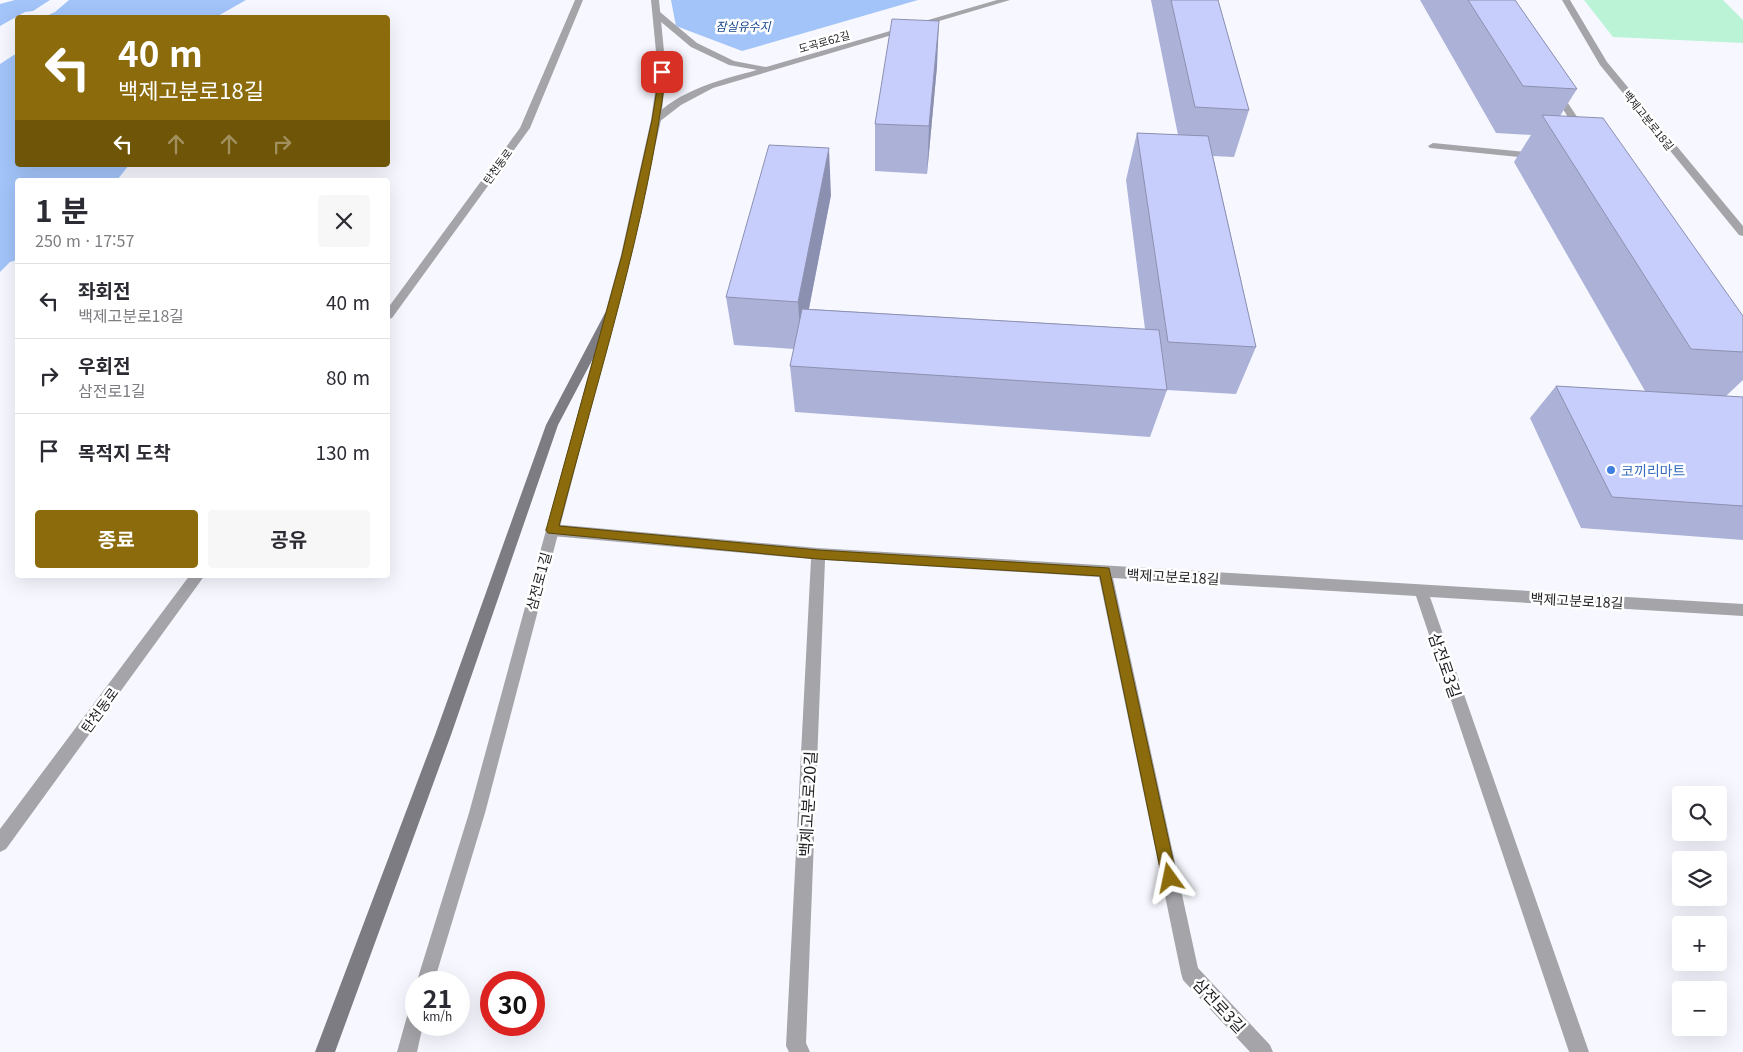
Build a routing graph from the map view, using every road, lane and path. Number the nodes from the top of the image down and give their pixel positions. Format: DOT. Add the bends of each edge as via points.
graph roads {
  1 [pos="578,0"];
  2 [pos="1006,0"];
  3 [pos="1566,0"];
  4 [pos="656,7"];
  5 [pos="766,69"];
  6 [pos="1550,81"];
  7 [pos="656,120"];
  8 [pos="1586,138"];
  9 [pos="1434,146"];
  10 [pos="1552,157"];
  11 [pos="1743,233"];
  12 [pos="390,312"];
  13 [pos="611,313"];
  14 [pos="552,530"];
  15 [pos="818,554"];
  16 [pos="1105,572"];
  17 [pos="196,578"];
  18 [pos="1421,591"];
  19 [pos="1739,610"];
  20 [pos="1743,623"];
  21 [pos="0,843"];
  22 [pos="428,971"];
  23 [pos="411,1036"];
  24 [pos="325,1052"];
  25 [pos="407,1052"];
  26 [pos="800,1052"];
  27 [pos="1263,1052"];
  28 [pos="1579,1052"];
  1 -- 12 [label="street, 탄천동로" via="526,128"];
  2 -- 5 [label="street, 도곡로62길"];
  3 -- 11 [label="street, 백제고분로18길" via="1603,63"];
  4 -- 5 [label="street" via="694,45 732,63"];
  4 -- 7 [label="street, 삼전로1길" via="662,72"];
  5 -- 7 [label="street, 도곡로62길" via="710,86 678,102"];
  6 -- 8 [label="street"];
  7 -- 13 [label="street, 삼전로1길"];
  9 -- 10 [label="street"];
  13 -- 14 [label="street, 삼전로1길"];
  13 -- 24 [label="main road" via="552,425 443,735"];
  14 -- 15 [label="street, 백제고분로18길"];
  14 -- 22 [label="street, 삼전로1길" via="477,813"];
  15 -- 16 [label="street, 백제고분로18길"];
  15 -- 26 [label="street, 백제고분로20길" via="796,1046"];
  16 -- 18 [label="street, 백제고분로18길"];
  16 -- 27 [label="street, 삼전로3길" via="1190,973"];
  17 -- 21 [label="street, 탄천동로"];
  18 -- 19 [label="street, 백제고분로18길"];
  18 -- 28 [label="street, 삼전로3길"];
  19 -- 20 [label="street, 백제고분로18길"];
  23 -- 25 [label="street"];
}
